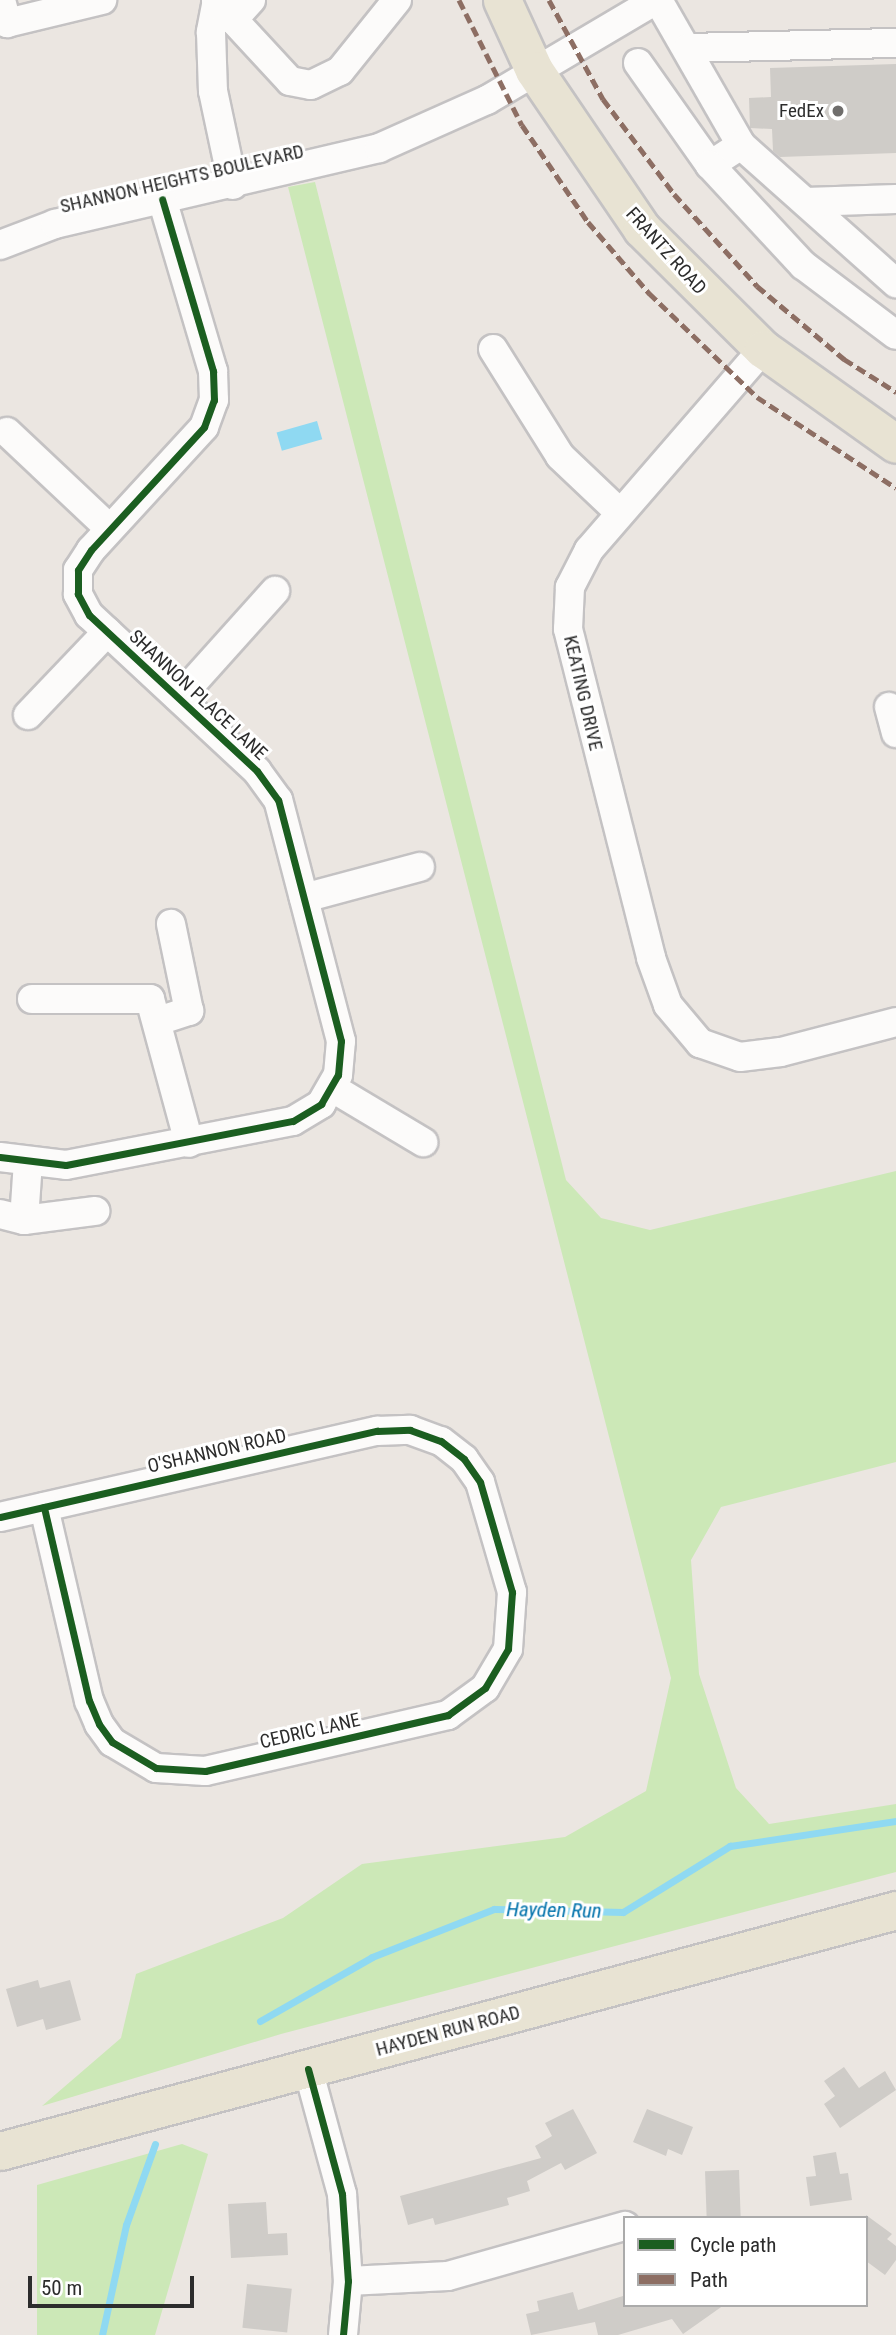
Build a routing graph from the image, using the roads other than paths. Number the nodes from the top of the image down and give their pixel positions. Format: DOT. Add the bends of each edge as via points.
graph roads {
  1 [pos="103,0"];
  2 [pos="397,0"];
  3 [pos="502,0"];
  4 [pos="657,0"];
  5 [pos="229,5"];
  6 [pos="3,16"];
  7 [pos="896,43"];
  8 [pos="688,48"];
  9 [pos="638,63"];
  10 [pos="534,70"];
  11 [pos="741,145"];
  12 [pos="710,165"];
  13 [pos="233,185"];
  14 [pos="162,198"];
  15 [pos="896,199"];
  16 [pos="806,202"];
  17 [pos="2,239"];
  18 [pos="896,261"];
  19 [pos="868,262"];
  20 [pos="896,283"];
  21 [pos="896,335"];
  22 [pos="493,349"];
  23 [pos="763,349"];
  24 [pos="7,432"];
  25 [pos="896,444"];
  26 [pos="620,513"];
  27 [pos="110,529"];
  28 [pos="275,591"];
  29 [pos="107,632"];
  30 [pos="179,698"];
  31 [pos="28,715"];
  32 [pos="420,867"];
  33 [pos="304,898"];
  34 [pos="171,924"];
  35 [pos="32,999"];
  36 [pos="158,1021"];
  37 [pos="896,1022"];
  38 [pos="334,1089"];
  39 [pos="423,1142"];
  40 [pos="189,1143"];
  41 [pos="0,1157"];
  42 [pos="28,1162"];
  43 [pos="95,1211"];
  44 [pos="12,1217"];
  45 [pos="441,1441"];
  46 [pos="44,1507"];
  47 [pos="0,1517"];
  48 [pos="896,1910"];
  49 [pos="308,2070"];
  50 [pos="0,2151"];
  51 [pos="623,2227"];
  52 [pos="348,2281"];
  53 [pos="343,2335"];
  1 -- 6 [label="street"];
  2 -- 5 [label="street" via="340,71 311,85 290,81"];
  3 -- 10 [label="main road, FRANTZ ROAD"];
  4 -- 8 [label="street"];
  4 -- 10 [label="street, SHANNON HEIGHTS BOULEVARD"];
  5 -- 13 [label="street" via="211,32 213,91"];
  7 -- 8 [label="street"];
  8 -- 11 [label="street"];
  9 -- 12 [label="street"];
  10 -- 13 [label="street, SHANNON HEIGHTS BOULEVARD" via="487,100 379,148"];
  10 -- 23 [label="main road, FRANTZ ROAD" via="642,229"];
  11 -- 12 [label="street"];
  11 -- 16 [label="street"];
  12 -- 21 [label="street" via="803,265"];
  13 -- 14 [label="street, SHANNON HEIGHTS BOULEVARD"];
  14 -- 17 [label="street, SHANNON HEIGHTS BOULEVARD"];
  14 -- 27 [label="street, SHANNON PLACE LANE" via="213,371 214,400 204,427"];
  15 -- 16 [label="street"];
  16 -- 19 [label="street"];
  18 -- 19 [label="street"];
  19 -- 20 [label="street"];
  22 -- 26 [label="street" via="561,456"];
  23 -- 25 [label="main road, FRANTZ ROAD"];
  23 -- 26 [label="street, KEATING DRIVE"];
  24 -- 27 [label="street"];
  26 -- 37 [label="street, KEATING DRIVE" via="589,550 570,587 568,629 651,958 668,1005 701,1043 740,1057 781,1052"];
  27 -- 29 [label="street, SHANNON PLACE LANE" via="78,570 78,594 89,615"];
  28 -- 30 [label="street"];
  29 -- 30 [label="street, SHANNON PLACE LANE"];
  29 -- 31 [label="street"];
  30 -- 33 [label="street, SHANNON PLACE LANE" via="257,771 278,800"];
  32 -- 33 [label="street"];
  33 -- 38 [label="street, SHANNON PLACE LANE" via="341,1041"];
  34 -- 36 [label="street" via="189,1011"];
  35 -- 36 [label="street" via="150,999"];
  36 -- 40 [label="street"];
  38 -- 39 [label="street"];
  38 -- 40 [label="street" via="321,1104 293,1121"];
  40 -- 42 [label="street" via="66,1165"];
  41 -- 42 [label="street"];
  42 -- 44 [label="street"];
  43 -- 44 [label="street"];
  45 -- 46 [label="street, O'SHANNON ROAD" via="410,1430 377,1431"];
  45 -- 46 [label="street, CEDRIC LANE" via="464,1459 480,1482 512,1592 508,1648 492,1678 469,1703 447,1715 205,1771 156,1768 113,1742 99,1724 89,1701"];
  46 -- 47 [label="street, O'SHANNON ROAD"];
  48 -- 49 [label="main road, HAYDEN RUN ROAD"];
  49 -- 50 [label="main road, HAYDEN RUN ROAD"];
  49 -- 52 [label="street" via="342,2194"];
  51 -- 52 [label="street" via="448,2276"];
  52 -- 53 [label="street"];
}
